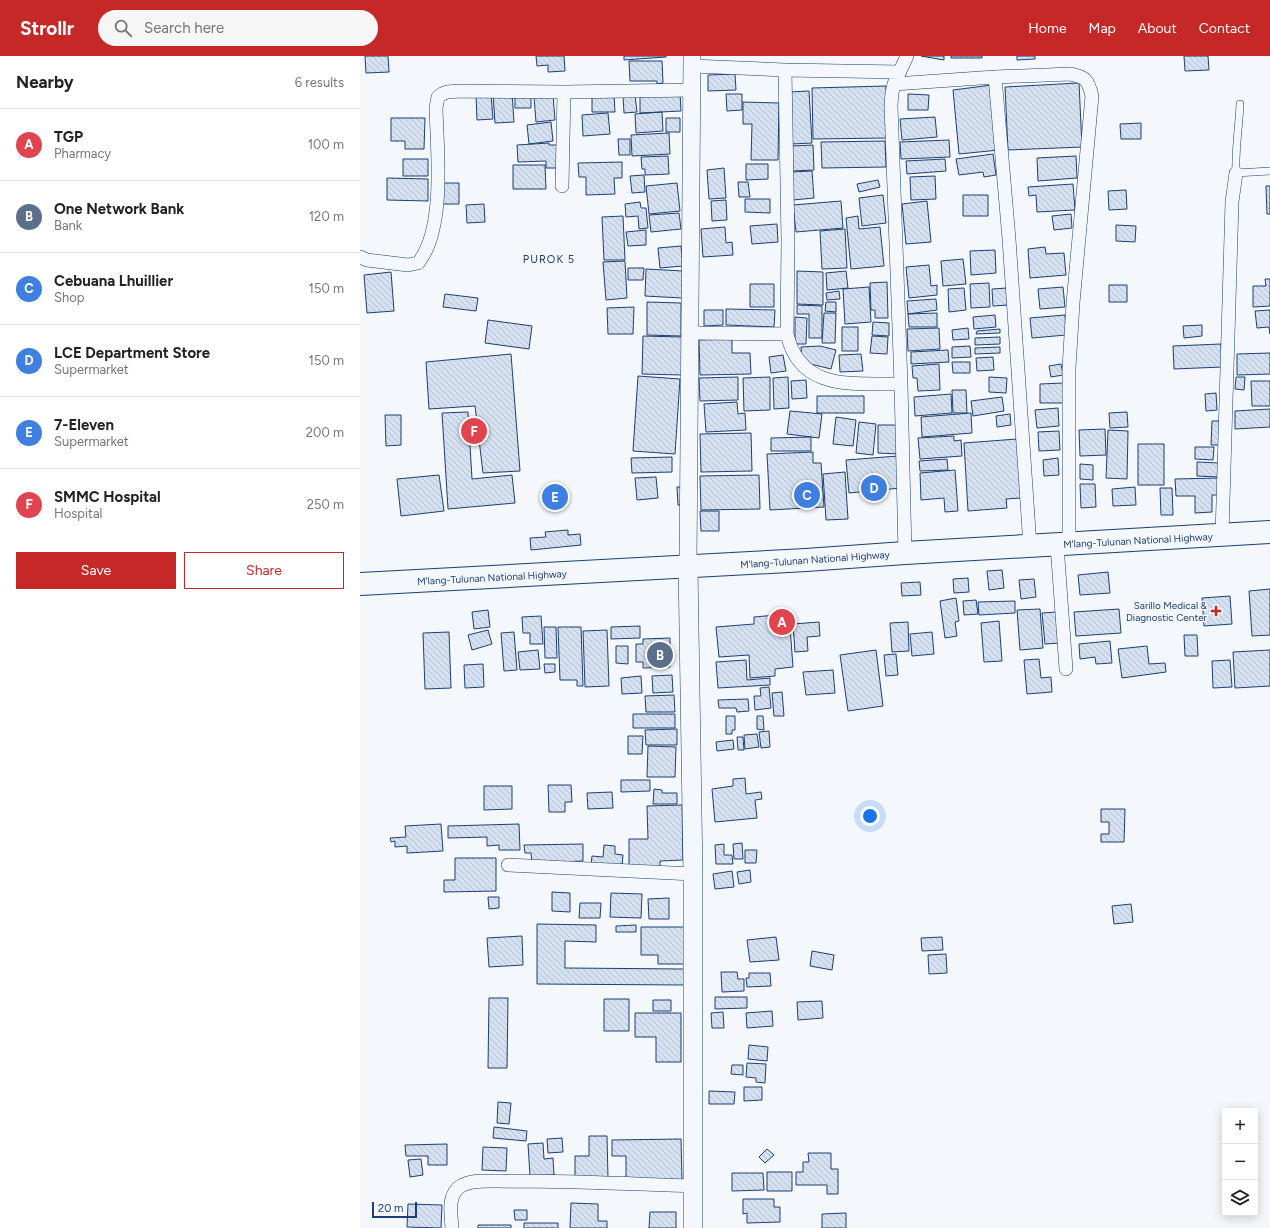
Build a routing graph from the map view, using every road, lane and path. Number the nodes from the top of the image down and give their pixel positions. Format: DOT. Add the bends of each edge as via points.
graph roads {
  1 [pos="906,56"];
  2 [pos="692,61"];
  3 [pos="785,70"];
  4 [pos="995,77"];
  5 [pos="897,78"];
  6 [pos="692,90"];
  7 [pos="564,92"];
  8 [pos="1240,104"];
  9 [pos="1270,171"];
  10 [pos="1236,173"];
  11 [pos="562,186"];
  12 [pos="360,257"];
  13 [pos="690,333"];
  14 [pos="787,334"];
  15 [pos="901,384"];
  16 [pos="1270,532"];
  17 [pos="1222,535"];
  18 [pos="1063,544"];
  19 [pos="1030,546"];
  20 [pos="905,553"];
  21 [pos="688,566"];
  22 [pos="360,584"];
  23 [pos="1066,669"];
  24 [pos="508,865"];
  25 [pos="693,874"];
  26 [pos="693,1186"];
  27 [pos="452,1228"];
  28 [pos="693,1228"];
  1 -- 5 [label="street"];
  2 -- 3 [label="street"];
  2 -- 6 [label="street"];
  3 -- 5 [label="street"];
  3 -- 14 [label="street"];
  4 -- 5 [label="street"];
  4 -- 18 [label="street" via="1070,74 1085,78 1092,96 1073,303"];
  4 -- 19 [label="street" via="1010,247"];
  5 -- 15 [label="street" via="892,93 891,128"];
  6 -- 7 [label="street"];
  6 -- 13 [label="street"];
  7 -- 11 [label="street"];
  7 -- 12 [label="street" via="459,91 447,92 438,97 436,210 427,249 418,263 408,265"];
  8 -- 10 [label="lane"];
  9 -- 10 [label="lane"];
  10 -- 17 [label="street" via="1232,202"];
  13 -- 14 [label="street"];
  13 -- 21 [label="street"];
  14 -- 15 [label="street" via="796,357 803,367 813,374 842,382"];
  15 -- 20 [label="street"];
  16 -- 17 [label="highway, M'lang-Tulunan National Highway"];
  17 -- 18 [label="highway, M'lang-Tulunan National Highway"];
  18 -- 19 [label="highway, M'lang-Tulunan National Highway"];
  18 -- 23 [label="street"];
  19 -- 20 [label="highway, M'lang-Tulunan National Highway"];
  20 -- 21 [label="highway, M'lang-Tulunan National Highway"];
  21 -- 22 [label="highway, M'lang-Tulunan National Highway"];
  21 -- 25 [label="main road"];
  24 -- 25 [label="street"];
  25 -- 26 [label="main road"];
  26 -- 27 [label="street" via="562,1181 475,1182 461,1186 455,1192 451,1201"];
  26 -- 28 [label="main road"];
}
